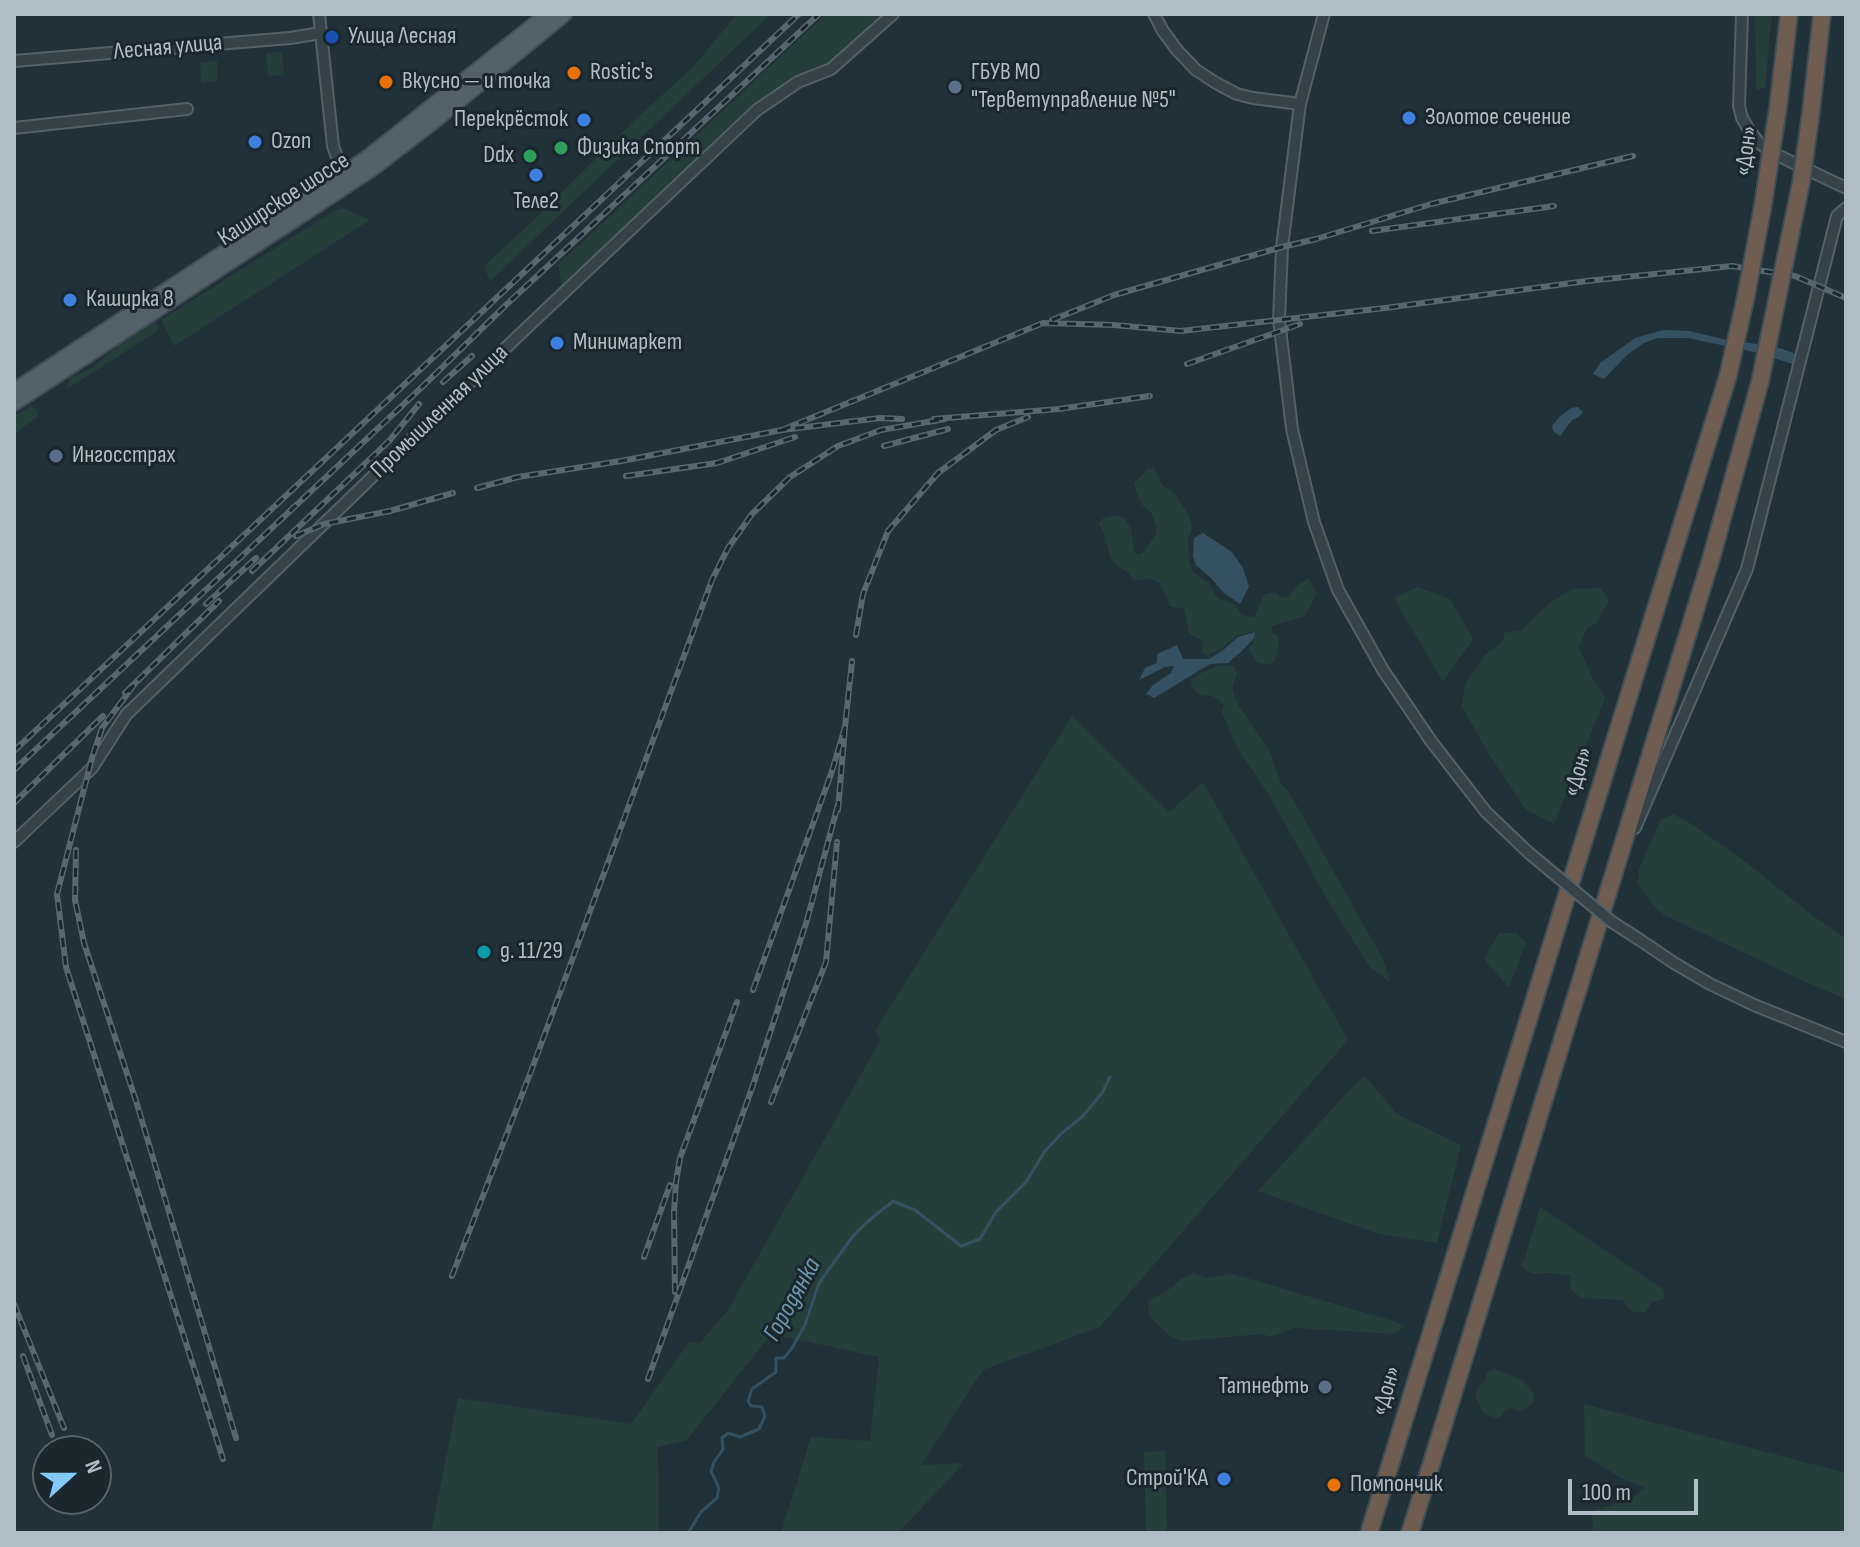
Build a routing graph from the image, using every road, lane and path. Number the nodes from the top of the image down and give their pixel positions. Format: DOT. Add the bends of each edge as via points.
graph roads {
  1 [pos="320,14"];
  2 [pos="548,14"];
  3 [pos="564,14"];
  4 [pos="893,14"];
  5 [pos="1154,14"];
  6 [pos="1324,14"];
  7 [pos="1742,14"];
  8 [pos="1789,14"];
  9 [pos="1822,14"];
  10 [pos="321,33"];
  11 [pos="14,61"];
  12 [pos="1300,104"];
  13 [pos="187,109"];
  14 [pos="14,128"];
  15 [pos="351,175"];
  16 [pos="1846,188"];
  17 [pos="1846,208"];
  18 [pos="14,391"];
  19 [pos="14,403"];
  20 [pos="14,842"];
  21 [pos="1609,888"];
  22 [pos="1846,1042"];
  23 [pos="1369,1533"];
  24 [pos="1410,1533"];
  1 -- 10 [label="street"];
  2 -- 15 [label="main road, Каширское шоссе"];
  3 -- 15 [label="main road, Каширское шоссе" via="430,124"];
  4 -- 20 [label="street, Промышленная улица" via="831,69 798,82 757,110 126,715 92,768"];
  5 -- 12 [label="street" via="1177,50 1216,83 1253,98"];
  6 -- 12 [label="street"];
  7 -- 16 [label="street" via="1739,106 1749,130 1775,154"];
  8 -- 23 [label="highway, «Дон», bridge" via="1761,220 1728,376"];
  9 -- 21 [label="highway, bridge" via="1801,183 1760,382"];
  10 -- 11 [label="street, Лесная улица"];
  10 -- 15 [label="street" via="333,146"];
  12 -- 22 [label="street, bridge" via="1282,247 1279,320 1292,429 1328,563 1383,670 1486,812 1612,922 1710,984"];
  13 -- 14 [label="street"];
  15 -- 18 [label="main road, Каширское шоссе"];
  15 -- 19 [label="main road, Каширское шоссе"];
  17 -- 21 [label="street" via="1837,216 1747,569"];
  21 -- 24 [label="highway"];
}
